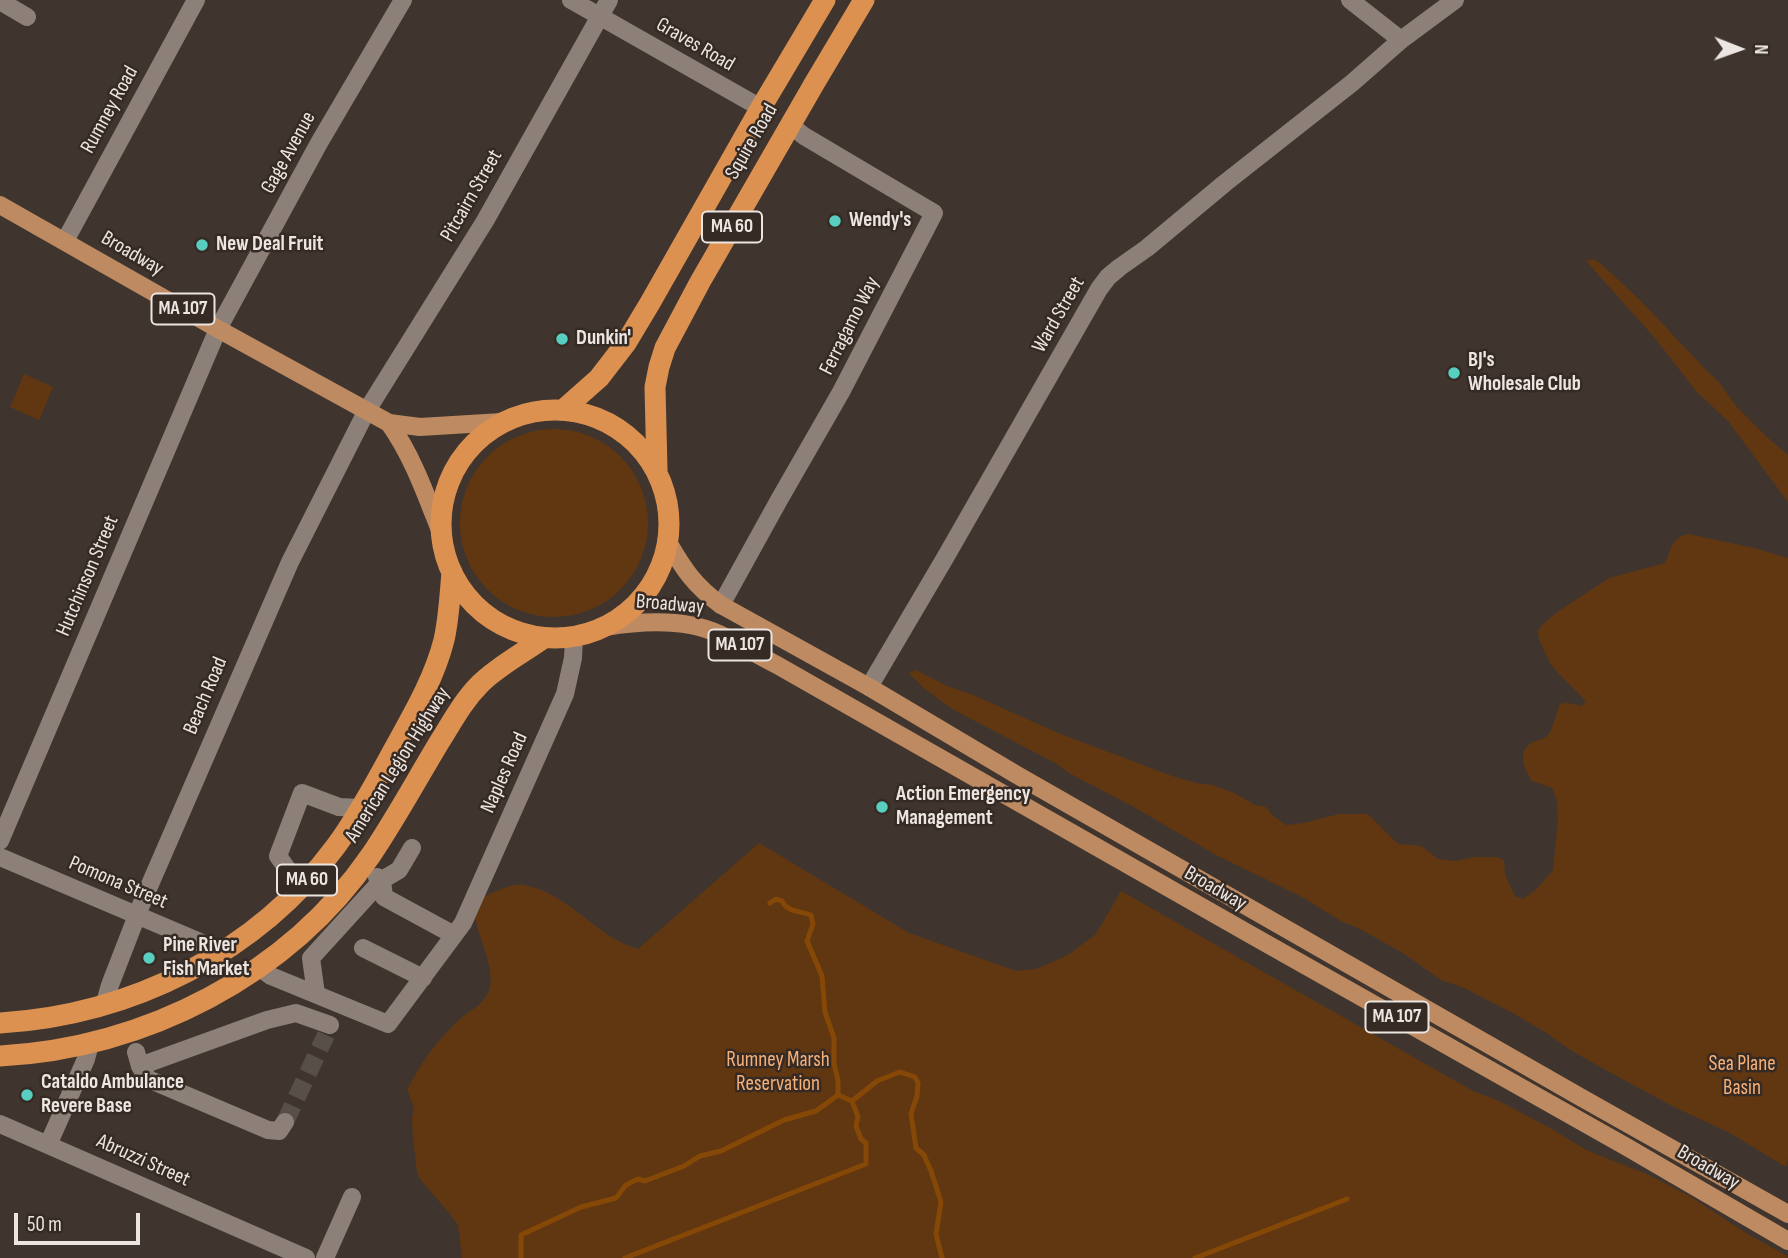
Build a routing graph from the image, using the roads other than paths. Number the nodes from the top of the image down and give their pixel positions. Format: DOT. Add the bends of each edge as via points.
graph roads {
  1 [pos="196,0"];
  2 [pos="403,0"];
  3 [pos="571,0"];
  4 [pos="610,0"];
  5 [pos="825,0"];
  6 [pos="864,0"];
  7 [pos="1350,0"];
  8 [pos="1455,0"];
  9 [pos="0,1"];
  10 [pos="600,16"];
  11 [pos="27,17"];
  12 [pos="1401,40"];
  13 [pos="761,108"];
  14 [pos="790,125"];
  15 [pos="0,205"];
  16 [pos="65,241"];
  17 [pos="218,329"];
  18 [pos="564,410"];
  19 [pos="366,412"];
  20 [pos="502,422"];
  21 [pos="389,424"];
  22 [pos="657,472"];
  23 [pos="441,533"];
  24 [pos="668,542"];
  25 [pos="452,572"];
  26 [pos="721,606"];
  27 [pos="605,627"];
  28 [pos="574,637"];
  29 [pos="544,638"];
  30 [pos="869,687"];
  31 [pos="361,808"];
  32 [pos="0,841"];
  33 [pos="412,848"];
  34 [pos="0,857"];
  35 [pos="382,880"];
  36 [pos="307,881"];
  37 [pos="350,882"];
  38 [pos="136,916"];
  39 [pos="459,929"];
  40 [pos="363,948"];
  41 [pos="215,956"];
  42 [pos="259,967"];
  43 [pos="423,978"];
  44 [pos="316,994"];
  45 [pos="340,1004"];
  46 [pos="104,1006"];
  47 [pos="0,1023"];
  48 [pos="90,1044"];
  49 [pos="0,1056"];
  50 [pos="285,1122"];
  51 [pos="0,1124"];
  52 [pos="48,1144"];
  53 [pos="352,1198"];
  54 [pos="1788,1214"];
  55 [pos="1788,1241"];
  56 [pos="306,1258"];
  57 [pos="326,1258"];
  1 -- 16 [label="street, Rumney Road"];
  2 -- 17 [label="street, Gage Avenue"];
  3 -- 10 [label="street, Graves Road"];
  4 -- 10 [label="street, Pitcairn Street"];
  5 -- 13 [label="highway, Squire Road / MA 60"];
  6 -- 14 [label="highway, Squire Road / MA 60"];
  7 -- 12 [label="street"];
  8 -- 12 [label="street, Ward Street"];
  9 -- 11 [label="street"];
  10 -- 13 [label="street, Graves Road"];
  10 -- 19 [label="street, Pitcairn Street" via="490,212"];
  12 -- 30 [label="street, Ward Street" via="1108,277"];
  13 -- 18 [label="highway, Squire Road / MA 60" via="626,343 599,378"];
  14 -- 22 [label="highway, Squire Road / MA 60" via="665,348 655,387"];
  14 -- 26 [label="street, Ferragamo Way" via="934,213 841,392"];
  15 -- 16 [label="main road, Broadway / MA 107"];
  16 -- 17 [label="main road, Broadway / MA 107"];
  17 -- 19 [label="main road, Broadway / MA 107"];
  17 -- 32 [label="street, Hutchinson Street"];
  18 -- 20 [label="highway, MA 60" via="526,413"];
  18 -- 22 [label="highway" via="592,415 619,429 641,448"];
  19 -- 21 [label="main road, Broadway / MA 107"];
  19 -- 38 [label="street, Beach Road" via="290,562"];
  20 -- 21 [label="main road, Broadway / MA 107" via="419,427"];
  20 -- 23 [label="highway, MA 60" via="468,450 452,475 443,503"];
  21 -- 23 [label="main road" via="418,473"];
  22 -- 24 [label="highway, MA 60" via="668,506"];
  23 -- 25 [label="highway, MA 60"];
  24 -- 26 [label="main road, Broadway / MA 107" via="691,579"];
  24 -- 27 [label="highway, MA 60" via="660,571 644,596"];
  25 -- 29 [label="highway" via="489,617 521,633"];
  25 -- 31 [label="highway, American Legion Highway / MA 60" via="437,664"];
  26 -- 30 [label="main road, Broadway / MA 107"];
  27 -- 28 [label="highway, MA 60"];
  27 -- 55 [label="main road, Broadway / MA 107" via="657,623 717,633"];
  28 -- 29 [label="highway, MA 60"];
  28 -- 39 [label="street, Naples Road" via="565,694"];
  29 -- 37 [label="highway, American Legion Highway / MA 60" via="471,694"];
  30 -- 54 [label="main road, Broadway / MA 107"];
  31 -- 36 [label="highway, American Legion Highway / MA 60"];
  31 -- 36 [label="street" via="339,807 305,786 278,856 290,873"];
  33 -- 35 [label="street" via="400,870"];
  34 -- 38 [label="street, Pomona Street"];
  35 -- 37 [label="street" via="372,875"];
  35 -- 39 [label="street" via="384,897"];
  35 -- 44 [label="street" via="308,952"];
  36 -- 41 [label="highway, American Legion Highway / MA 60" via="262,923"];
  37 -- 42 [label="highway, American Legion Highway / MA 60" via="303,932"];
  38 -- 41 [label="street, Pomona Street" via="200,942"];
  38 -- 46 [label="street, Beach Road"];
  39 -- 43 [label="street, Naples Road"];
  40 -- 43 [label="street"];
  41 -- 46 [label="highway, American Legion Highway / MA 60" via="161,985"];
  42 -- 44 [label="street"];
  42 -- 48 [label="highway, American Legion Highway / MA 60" via="178,1013"];
  43 -- 45 [label="street, Naples Road" via="388,1024"];
  44 -- 45 [label="street"];
  45 -- 50 [label="street" via="328,1030 296,1013 138,1059 148,1079 268,1130 279,1131"];
  46 -- 47 [label="highway, American Legion Highway / MA 60"];
  48 -- 49 [label="highway, American Legion Highway / MA 60"];
  48 -- 52 [label="street"];
  51 -- 52 [label="street, Abruzzi Street"];
  52 -- 56 [label="street, Abruzzi Street"];
  53 -- 57 [label="street"];
}
